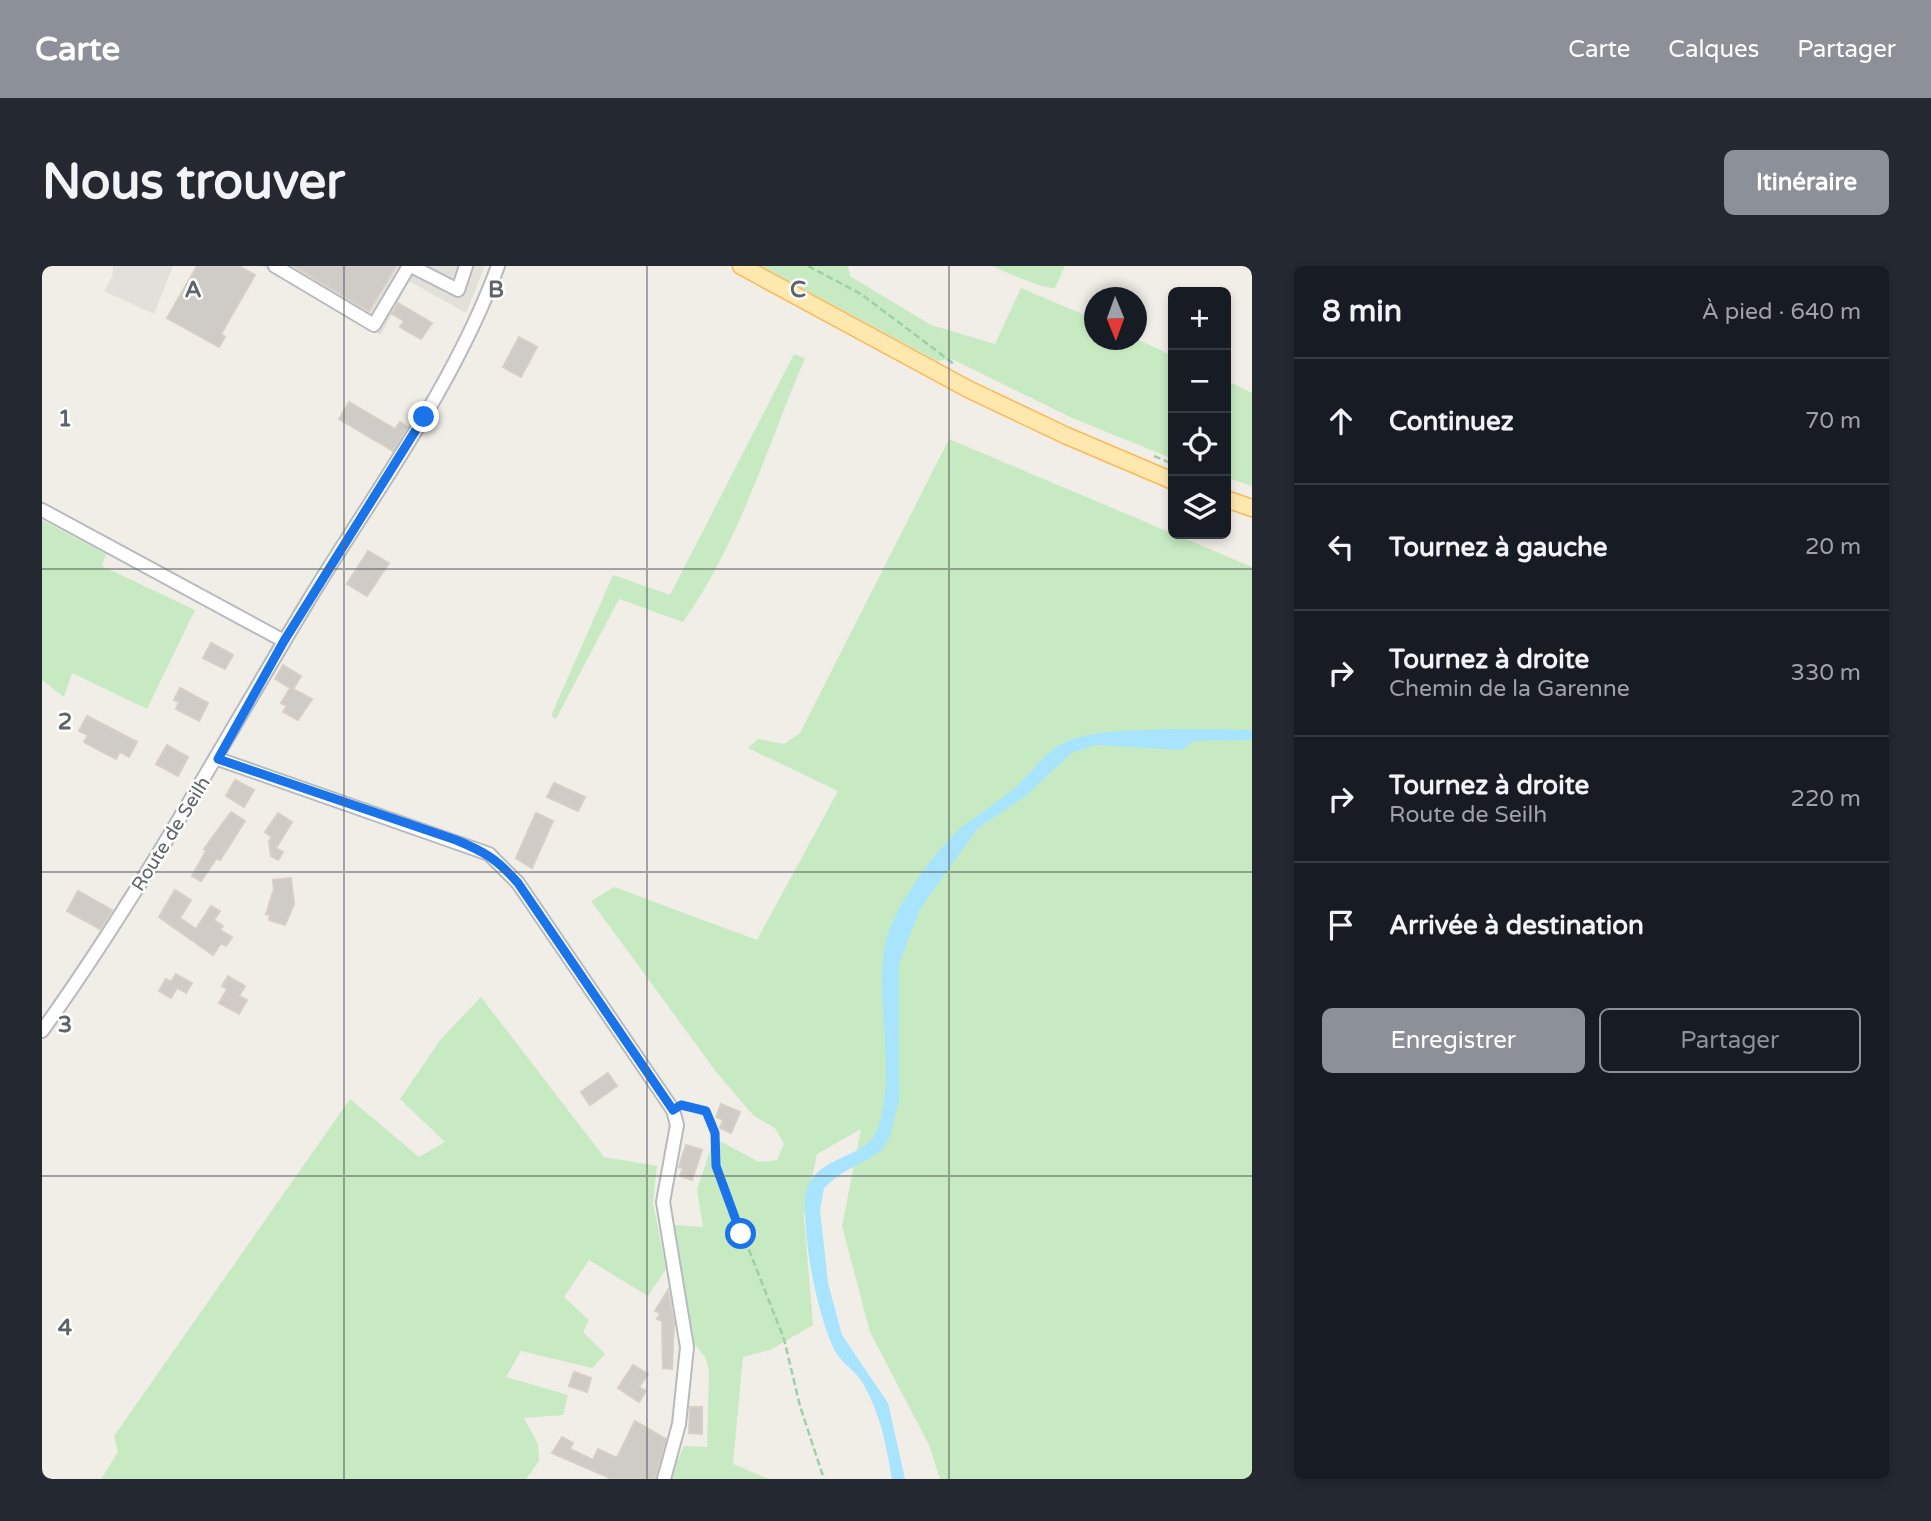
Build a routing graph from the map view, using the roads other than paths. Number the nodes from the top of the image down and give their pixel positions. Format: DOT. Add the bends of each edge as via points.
graph roads {
  1 [pos="275,266"];
  2 [pos="410,266"];
  3 [pos="466,266"];
  4 [pos="498,266"];
  5 [pos="741,266"];
  6 [pos="1168,479"];
  7 [pos="1231,501"];
  8 [pos="1252,508"];
  9 [pos="42,510"];
  10 [pos="284,641"];
  11 [pos="218,759"];
  12 [pos="42,1031"];
  13 [pos="664,1479"];
  1 -- 2 [label="street" via="374,325"];
  2 -- 3 [label="street" via="458,290"];
  4 -- 10 [label="street, Route de Seilh" via="480,316 424,417"];
  5 -- 6 [label="main road" via="968,389"];
  7 -- 8 [label="main road"];
  9 -- 10 [label="street"];
  10 -- 11 [label="street, Route de Seilh"];
  11 -- 12 [label="street, Route de Seilh"];
  11 -- 13 [label="street" via="489,854 518,883 673,1110 677,1125 663,1202 687,1347 679,1424"];
}
